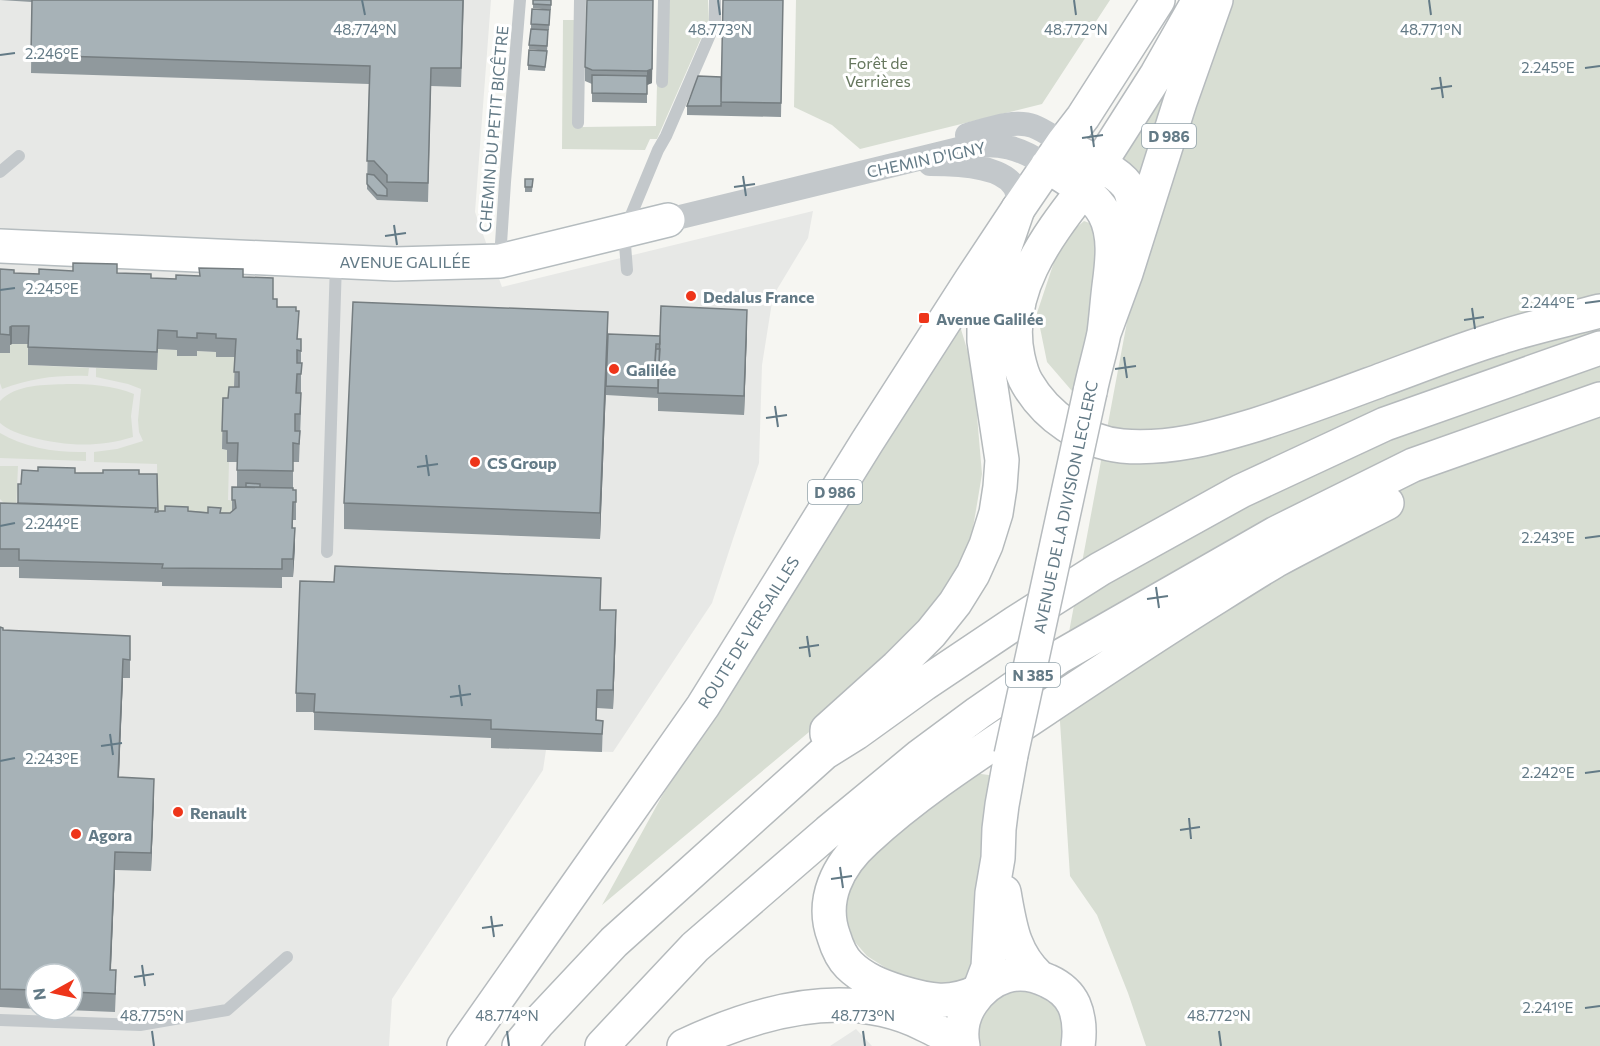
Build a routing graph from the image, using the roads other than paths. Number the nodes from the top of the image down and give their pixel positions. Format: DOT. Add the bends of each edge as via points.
graph roads {
  1 [pos="520,0"];
  2 [pos="580,0"];
  3 [pos="664,0"];
  4 [pos="715,0"];
  5 [pos="1158,0"];
  6 [pos="1199,0"];
  7 [pos="1216,0"];
  8 [pos="662,82"];
  9 [pos="578,123"];
  10 [pos="1055,154"];
  11 [pos="19,156"];
  12 [pos="883,168"];
  13 [pos="0,172"];
  14 [pos="846,177"];
  15 [pos="1091,177"];
  16 [pos="801,187"];
  17 [pos="1018,209"];
  18 [pos="668,220"];
  19 [pos="624,231"];
  20 [pos="0,246"];
  21 [pos="500,261"];
  22 [pos="336,262"];
  23 [pos="627,270"];
  24 [pos="1126,273"];
  25 [pos="1600,310"];
  26 [pos="1104,333"];
  27 [pos="1600,348"];
  28 [pos="1600,399"];
  29 [pos="1540,420"];
  30 [pos="327,552"];
  31 [pos="824,753"];
  32 [pos="998,858"];
  33 [pos="287,957"];
  34 [pos="1039,977"];
  35 [pos="979,992"];
  36 [pos="0,1020"];
  37 [pos="464,1046"];
  38 [pos="519,1046"];
  39 [pos="602,1046"];
  40 [pos="684,1046"];
  41 [pos="957,1046"];
  42 [pos="963,1046"];
  43 [pos="1078,1046"];
  1 -- 21 [label="lane, CHEMIN DU PETIT BICÊTRE"];
  2 -- 9 [label="lane"];
  3 -- 8 [label="lane"];
  4 -- 19 [label="lane" via="715,23"];
  5 -- 10 [label="main road, D 986"];
  6 -- 15 [label="main road"];
  7 -- 24 [label="main road, D 986"];
  10 -- 12 [label="street, CHEMIN D'IGNY" via="1033,156 994,144"];
  10 -- 14 [label="street" via="1032,126 1009,125 916,148"];
  10 -- 15 [label="main road"];
  10 -- 17 [label="main road, D 986"];
  11 -- 13 [label="lane"];
  12 -- 14 [label="street, CHEMIN D'IGNY"];
  12 -- 17 [label="street" via="961,165 997,173 1013,185"];
  14 -- 16 [label="street, CHEMIN D'IGNY"];
  15 -- 24 [label="main road" via="1123,181 1130,190 1134,213"];
  15 -- 25 [label="main road" via="1033,264 1023,285 1014,328 1024,378 1034,395 1061,422 1084,435 1119,446 1194,442 1225,434 1499,338"];
  15 -- 26 [label="main road" via="1096,203 1109,225 1112,240"];
  16 -- 18 [label="street, AVENUE GALILÉE"];
  17 -- 31 [label="main road" via="984,308 984,341 1002,460 996,513 986,545 955,603 931,633 827,730"];
  17 -- 37 [label="main road, ROUTE DE VERSAILLES / D 986" via="703,706"];
  18 -- 19 [label="main road, AVENUE GALILÉE"];
  19 -- 21 [label="main road, AVENUE GALILÉE"];
  19 -- 23 [label="lane"];
  20 -- 22 [label="main road, AVENUE GALILÉE"];
  21 -- 22 [label="main road, AVENUE GALILÉE"];
  22 -- 30 [label="lane"];
  24 -- 26 [label="main road, D 986"];
  26 -- 32 [label="main road, AVENUE DE LA DIVISION LECLERC / D 986, bridge" via="1011,755"];
  27 -- 31 [label="main road" via="1385,424 1242,491 1100,569"];
  28 -- 29 [label="main road, N 385"];
  29 -- 35 [label="main road" via="1515,444 1426,482 1274,562 1156,635 967,761 865,841 842,868 830,896 832,933 847,963 879,985 929,1000 955,1000"];
  29 -- 39 [label="main road, N 385" via="1413,465 1276,533 1059,657 920,756 828,832 695,948"];
  31 -- 38 [label="main road" via="614,942"];
  32 -- 34 [label="main road, AVENUE DE LA DIVISION LECLERC / D 986" via="1013,936 1020,954"];
  32 -- 35 [label="main road, AVENUE DE LA DIVISION LECLERC / D 986" via="988,967"];
  33 -- 36 [label="lane" via="227,1010 140,1025"];
  34 -- 35 [label="main road" via="1007,975"];
  34 -- 43 [label="main road" via="1064,992 1073,1003 1079,1026"];
  35 -- 42 [label="main road, AVENUE DE LA DIVISION LECLERC" via="962,1025"];
  40 -- 41 [label="main road" via="714,1032 773,1014 850,1005 894,1012 915,1020 948,1036"];
}
